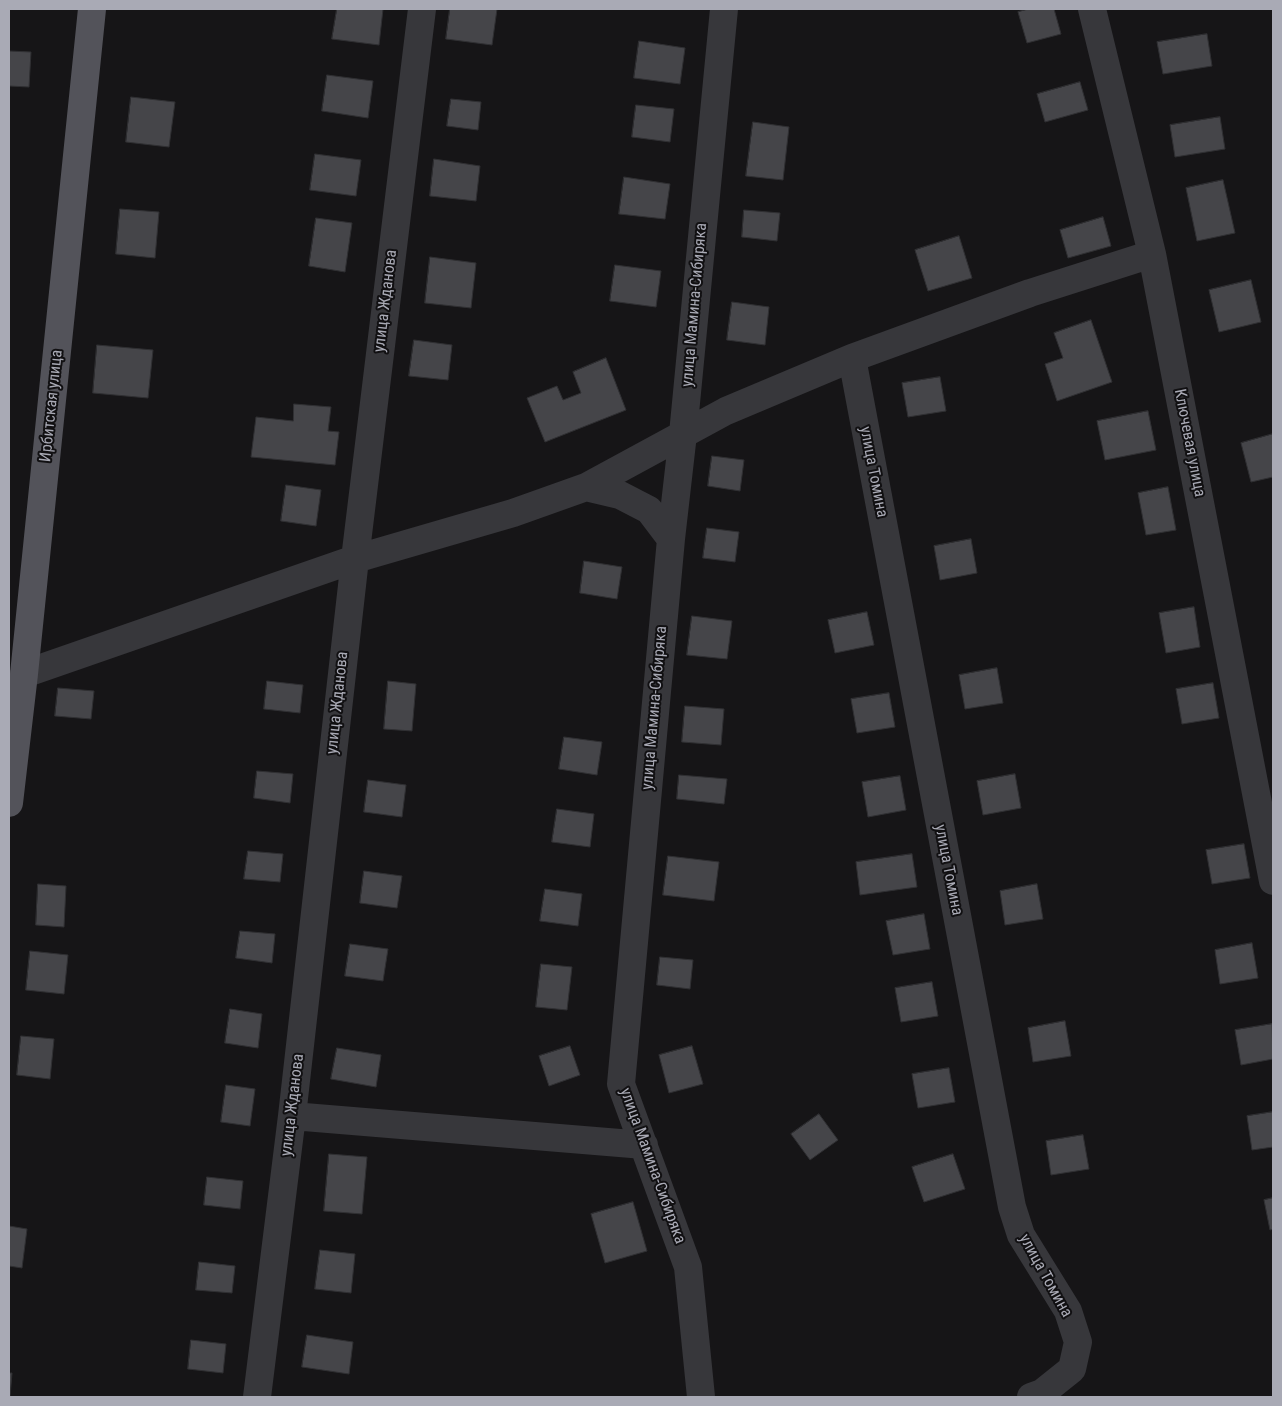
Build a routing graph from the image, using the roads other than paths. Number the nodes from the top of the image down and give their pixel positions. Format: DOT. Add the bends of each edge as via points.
graph roads {
  1 [pos="92,9"];
  2 [pos="422,9"];
  3 [pos="724,9"];
  4 [pos="1092,9"];
  5 [pos="1152,254"];
  6 [pos="852,358"];
  7 [pos="683,434"];
  8 [pos="586,487"];
  9 [pos="671,539"];
  10 [pos="355,560"];
  11 [pos="24,674"];
  12 [pos="9,803"];
  13 [pos="1273,881"];
  14 [pos="292,1116"];
  15 [pos="644,1145"];
  16 [pos="258,1397"];
  17 [pos="701,1397"];
  18 [pos="1032,1397"];
  1 -- 11 [label="main road, Ирбитская улица"];
  2 -- 10 [label="street, улица Жданова"];
  3 -- 7 [label="street, улица Мамина-Сибиряка"];
  4 -- 5 [label="street, Ключевая улица"];
  5 -- 6 [label="street" via="1030,293"];
  5 -- 13 [label="street, Ключевая улица"];
  6 -- 7 [label="street" via="726,411"];
  6 -- 18 [label="street, улица Томина" via="1012,1207 1021,1235 1068,1312 1078,1342 1072,1369"];
  7 -- 8 [label="street"];
  7 -- 9 [label="street, улица Мамина-Сибиряка"];
  8 -- 9 [label="street" via="620,495 649,510"];
  8 -- 10 [label="street" via="513,513"];
  9 -- 15 [label="street, улица Мамина-Сибиряка" via="621,1084"];
  10 -- 11 [label="street"];
  10 -- 14 [label="street, улица Жданова"];
  11 -- 12 [label="main road, Ирбитская улица"];
  14 -- 15 [label="street"];
  14 -- 16 [label="street, улица Жданова"];
  15 -- 17 [label="street, улица Мамина-Сибиряка" via="688,1267"];
}
